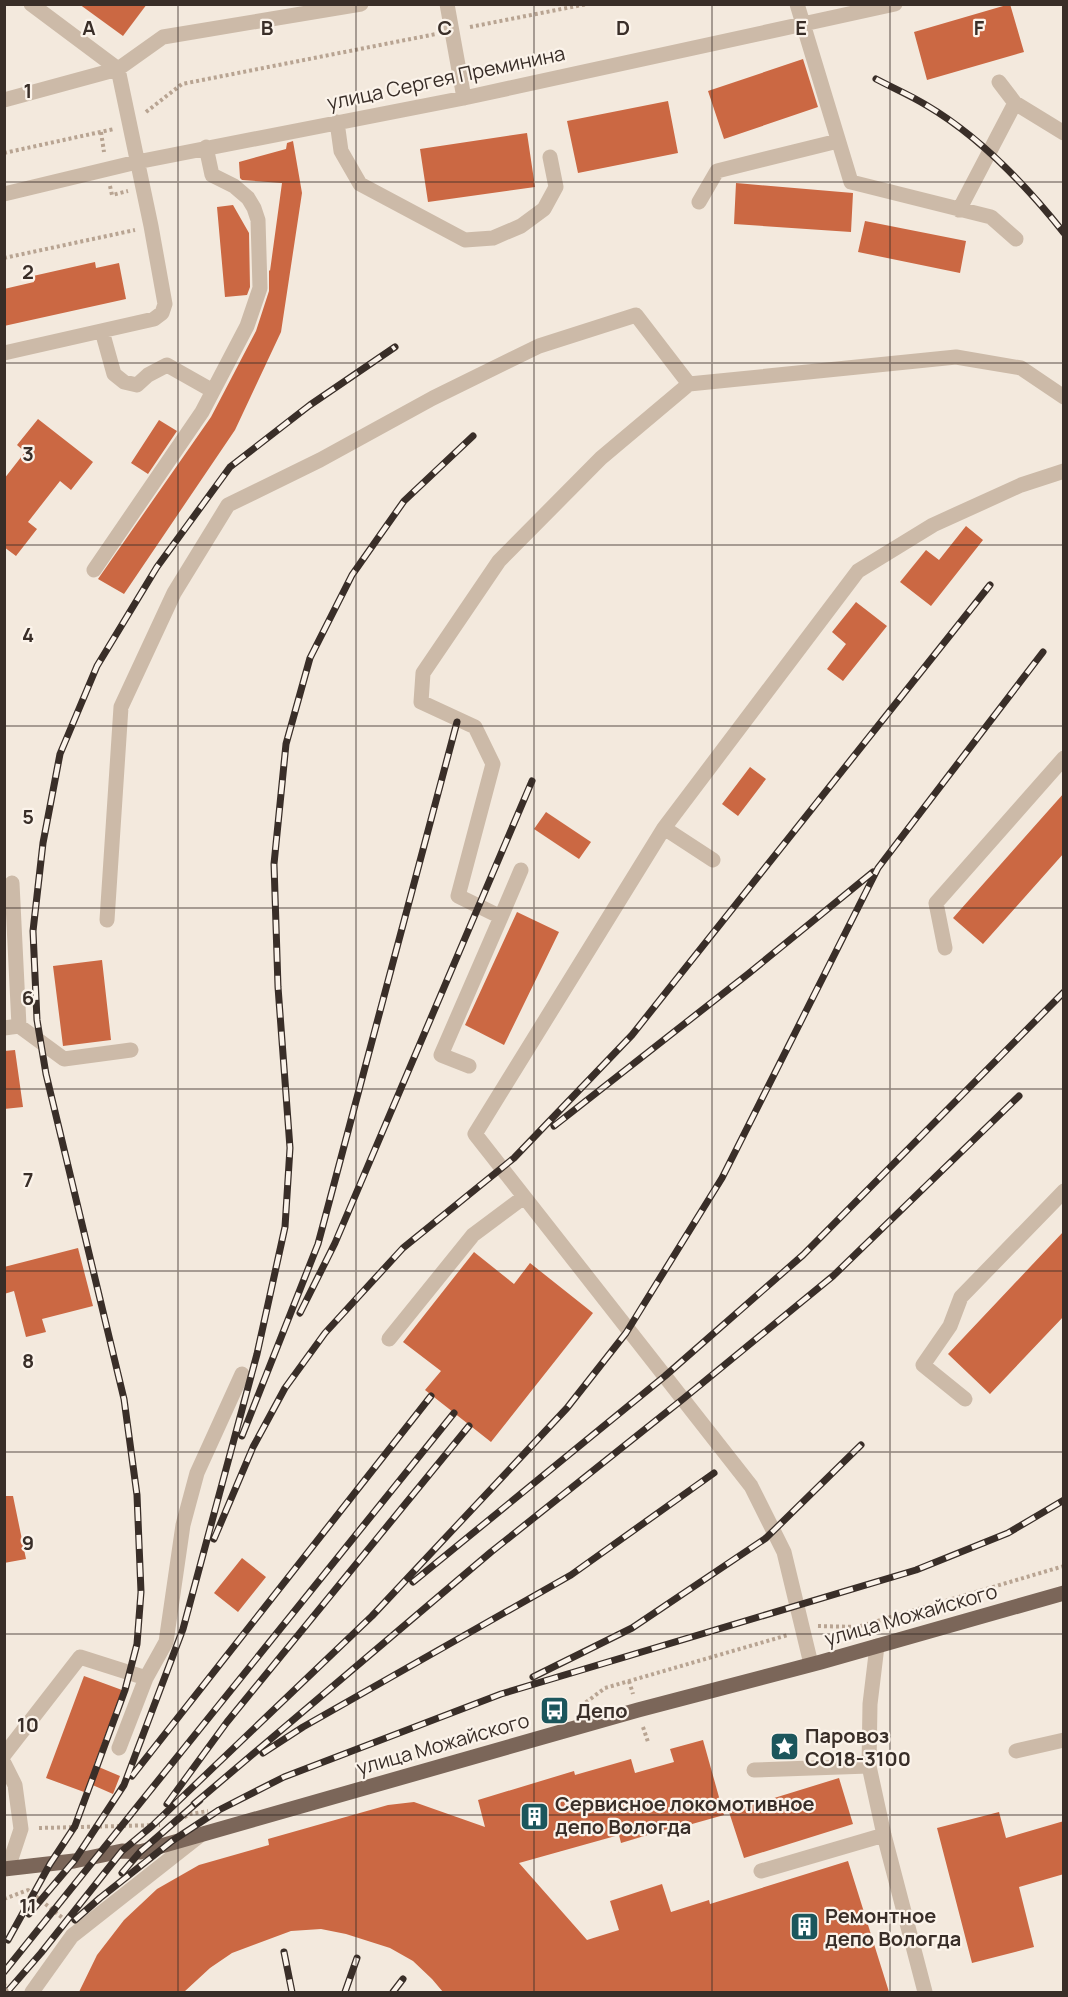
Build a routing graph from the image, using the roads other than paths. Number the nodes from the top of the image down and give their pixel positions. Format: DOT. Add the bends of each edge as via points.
graph roads {
  1 [pos="31,4"];
  2 [pos="361,4"];
  3 [pos="447,4"];
  4 [pos="796,4"];
  5 [pos="895,4"];
  6 [pos="803,25"];
  7 [pos="118,69"];
  8 [pos="999,82"];
  9 [pos="464,98"];
  10 [pos="4,100"];
  11 [pos="1015,103"];
  12 [pos="336,122"];
  13 [pos="1064,133"];
  14 [pos="838,141"];
  15 [pos="206,147"];
  16 [pos="550,158"];
  17 [pos="137,162"];
  18 [pos="4,194"];
  19 [pos="699,202"];
  20 [pos="959,210"];
  21 [pos="1016,239"];
  22 [pos="102,331"];
  23 [pos="4,353"];
  24 [pos="689,384"];
  25 [pos="213,391"];
  26 [pos="1064,396"];
  27 [pos="1064,471"];
  28 [pos="94,570"];
  29 [pos="1064,758"];
  30 [pos="664,828"];
  31 [pos="713,860"];
  32 [pos="521,870"];
  33 [pos="12,884"];
  34 [pos="501,917"];
  35 [pos="107,920"];
  36 [pos="945,948"];
  37 [pos="12,1027"];
  38 [pos="131,1050"];
  39 [pos="469,1066"];
  40 [pos="1064,1191"];
  41 [pos="524,1197"];
  42 [pos="389,1339"];
  43 [pos="242,1374"];
  44 [pos="965,1399"];
  45 [pos="1064,1593"];
  46 [pos="877,1646"];
  47 [pos="811,1665"];
  48 [pos="146,1678"];
  49 [pos="1064,1740"];
  50 [pos="120,1748"];
  51 [pos="1016,1751"];
  52 [pos="4,1755"];
  53 [pos="4,1763"];
  54 [pos="869,1766"];
  55 [pos="754,1770"];
  56 [pos="884,1835"];
  57 [pos="199,1836"];
  58 [pos="6,1869"];
  59 [pos="760,1871"];
  60 [pos="32,1992"];
  61 [pos="925,1992"];
  1 -- 7 [label="street"];
  2 -- 7 [label="street" via="163,37"];
  3 -- 9 [label="street"];
  4 -- 6 [label="street"];
  5 -- 6 [label="street, улица Сергея Преминина"];
  6 -- 9 [label="street, улица Сергея Преминина"];
  6 -- 14 [label="street"];
  7 -- 10 [label="street"];
  7 -- 17 [label="street"];
  8 -- 11 [label="street"];
  9 -- 12 [label="street, улица Сергея Преминина"];
  11 -- 13 [label="street"];
  11 -- 20 [label="street"];
  12 -- 15 [label="street, улица Сергея Преминина"];
  12 -- 16 [label="street" via="341,151 360,184 465,240 493,238 544,209 556,187"];
  14 -- 19 [label="street" via="717,171"];
  14 -- 20 [label="street" via="851,182"];
  15 -- 17 [label="street, улица Сергея Преминина"];
  15 -- 25 [label="street" via="212,176 248,198 258,220 260,288 248,326"];
  17 -- 18 [label="street, улица Сергея Преминина"];
  17 -- 22 [label="street" via="165,304 154,319"];
  20 -- 21 [label="street" via="991,217"];
  22 -- 23 [label="street"];
  22 -- 25 [label="street" via="114,374 124,382 137,385 166,366"];
  24 -- 26 [label="street" via="956,357 1021,368"];
  24 -- 34 [label="street" via="601,458 499,561 423,673 421,702 475,727 493,764 458,896"];
  24 -- 35 [label="street" via="636,315 539,346 228,505 174,593 121,707"];
  25 -- 28 [label="street"];
  27 -- 30 [label="street" via="1022,485 933,525 858,571"];
  29 -- 36 [label="street" via="936,903"];
  30 -- 31 [label="street"];
  30 -- 41 [label="street" via="475,1134"];
  32 -- 34 [label="street"];
  33 -- 37 [label="street"];
  34 -- 39 [label="street" via="441,1055"];
  37 -- 38 [label="street" via="64,1059"];
  40 -- 44 [label="street" via="961,1296 950,1326 922,1365"];
  41 -- 42 [label="street" via="472,1235"];
  41 -- 47 [label="street" via="751,1486 784,1552"];
  43 -- 48 [label="street" via="197,1473 183,1525 166,1642"];
  45 -- 46 [label="main road, улица Можайского"];
  46 -- 47 [label="main road, улица Можайского"];
  46 -- 54 [label="street" via="870,1704"];
  47 -- 57 [label="main road, улица Можайского" via="638,1710"];
  48 -- 50 [label="street"];
  48 -- 52 [label="street" via="80,1657"];
  49 -- 51 [label="street"];
  53 -- 58 [label="street" via="15,1785 21,1829"];
  54 -- 55 [label="street"];
  54 -- 56 [label="street"];
  56 -- 59 [label="street"];
  56 -- 61 [label="street"];
  57 -- 58 [label="main road, улица Можайского" via="140,1852 122,1851"];
  57 -- 60 [label="street" via="72,1936"];
}
